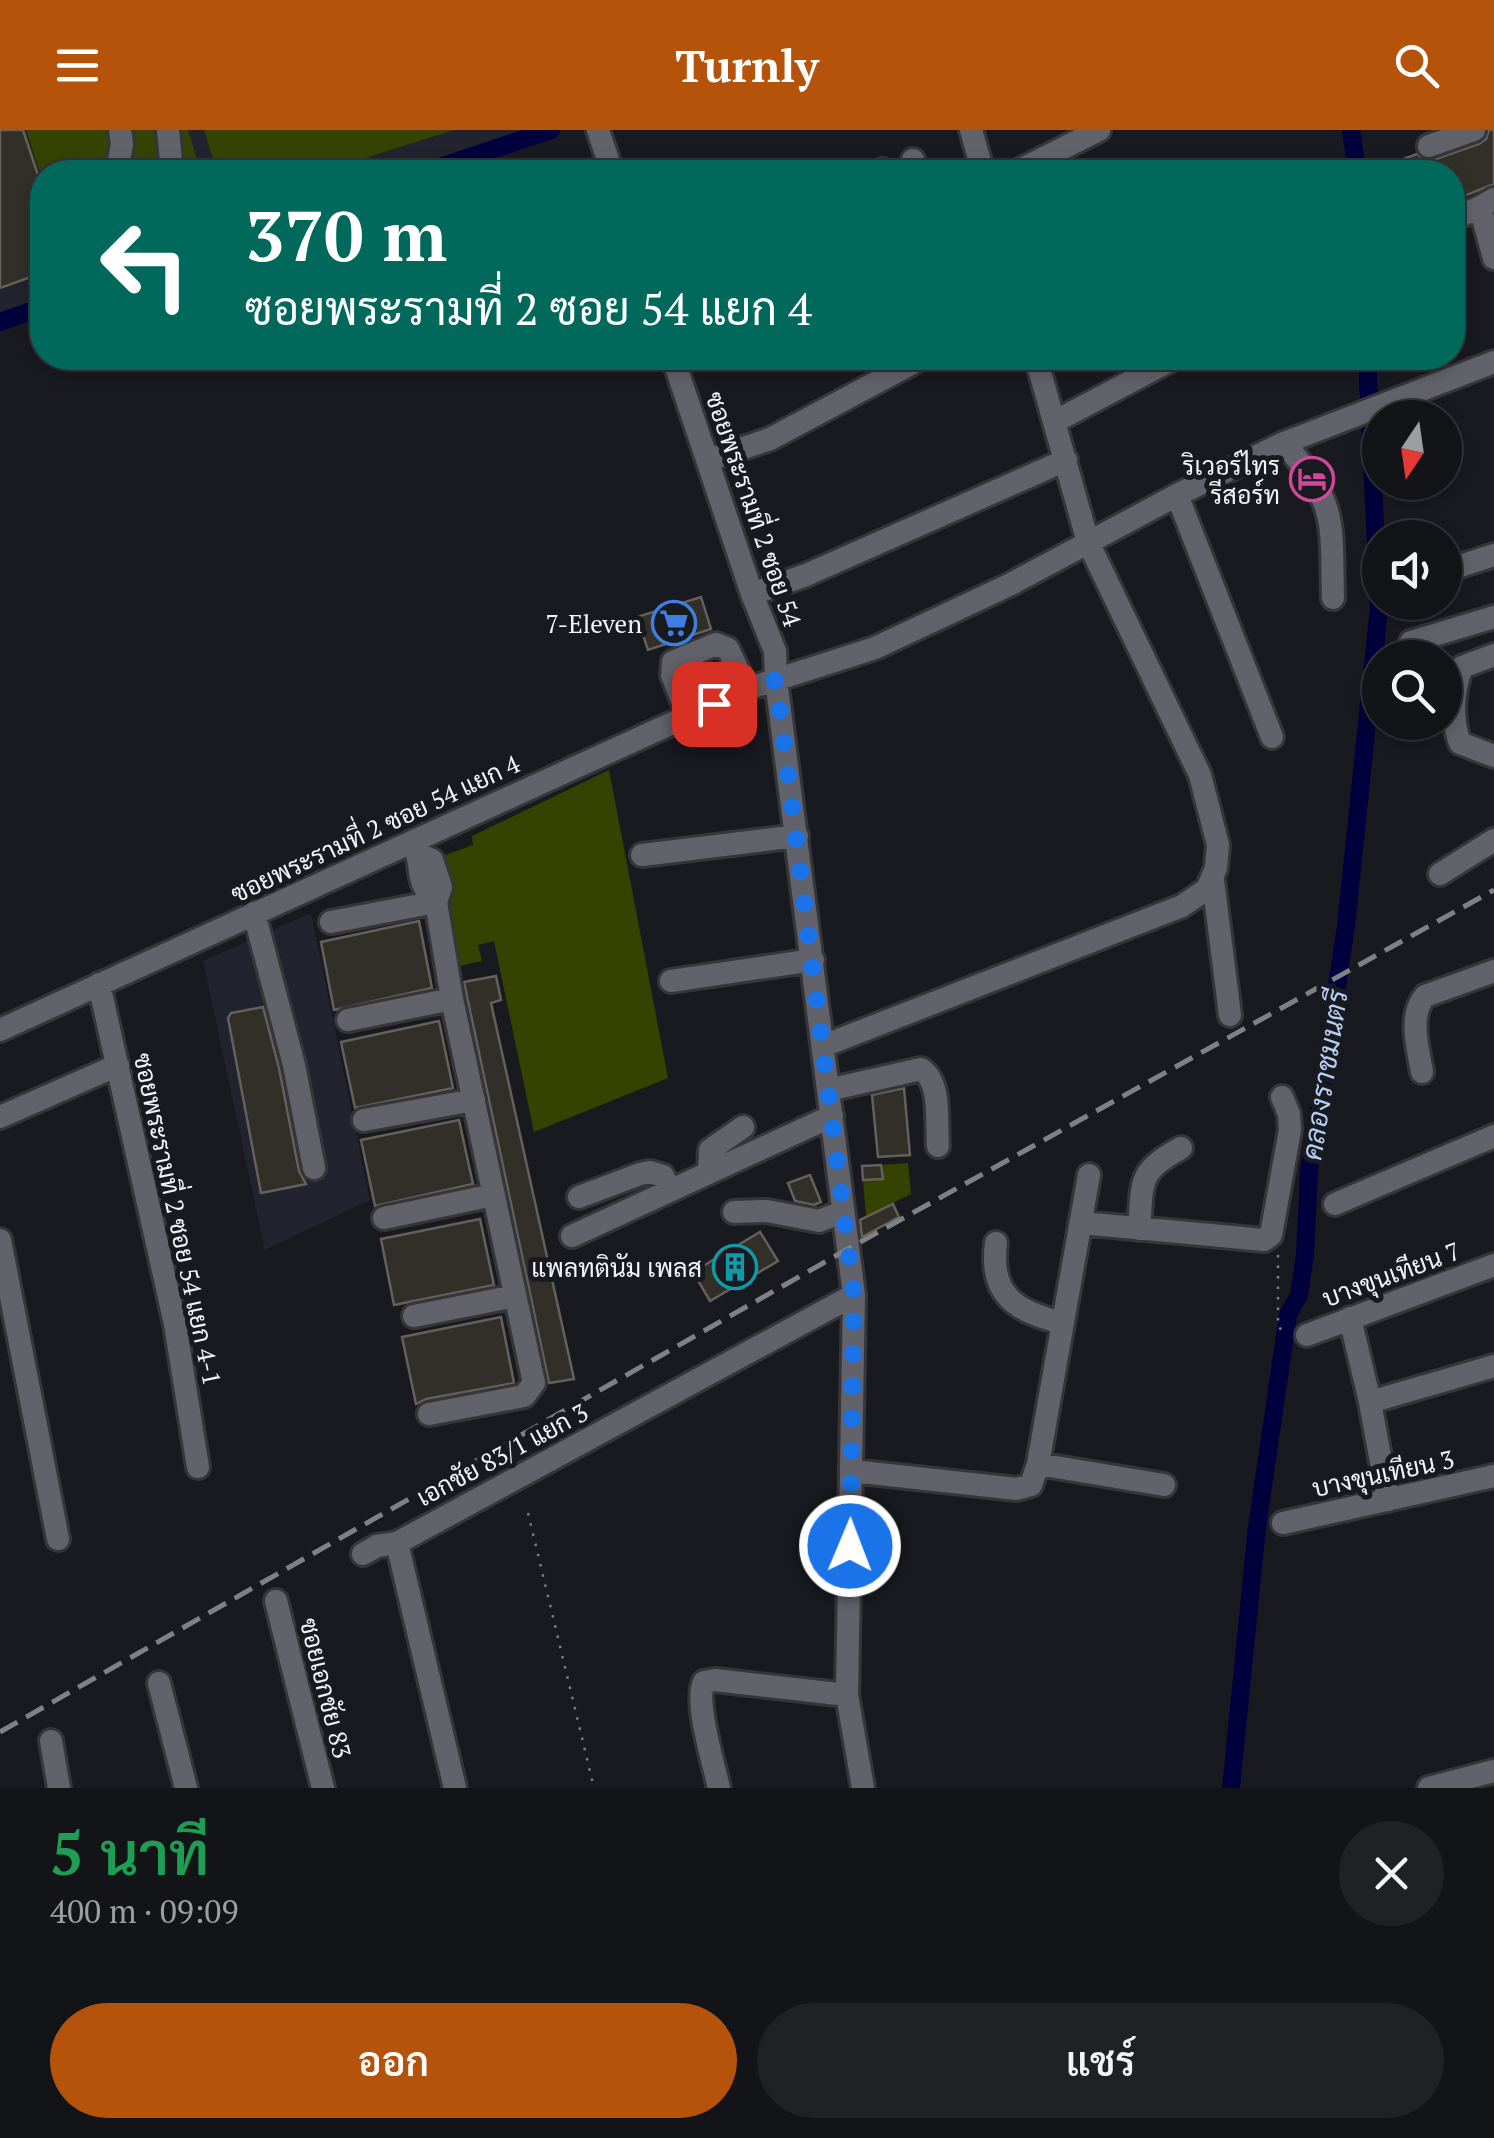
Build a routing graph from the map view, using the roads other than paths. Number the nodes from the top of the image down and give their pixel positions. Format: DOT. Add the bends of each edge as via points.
graph roads {
  1 [pos="120,130"];
  2 [pos="168,130"];
  3 [pos="598,130"];
  4 [pos="971,130"];
  5 [pos="1099,130"];
  6 [pos="1474,130"];
  7 [pos="1429,146"];
  8 [pos="119,160"];
  9 [pos="171,160"];
  10 [pos="608,160"];
  11 [pos="980,160"];
  12 [pos="1040,160"];
  13 [pos="1487,204"];
  14 [pos="1494,258"];
  15 [pos="1494,362"];
  16 [pos="677,370"];
  17 [pos="899,370"];
  18 [pos="1040,370"];
  19 [pos="1152,370"];
  20 [pos="1056,421"];
  21 [pos="1284,443"];
  22 [pos="708,460"];
  23 [pos="1066,460"];
  24 [pos="1177,495"];
  25 [pos="1088,542"];
  26 [pos="1494,555"];
  27 [pos="1462,565"];
  28 [pos="752,594"];
  29 [pos="1334,598"];
  30 [pos="1494,617"];
  31 [pos="1418,640"];
  32 [pos="1494,655"];
  33 [pos="776,680"];
  34 [pos="748,689"];
  35 [pos="681,720"];
  36 [pos="1272,737"];
  37 [pos="1494,756"];
  38 [pos="797,836"];
  39 [pos="1494,840"];
  40 [pos="416,849"];
  41 [pos="642,855"];
  42 [pos="1440,874"];
  43 [pos="1214,880"];
  44 [pos="436,902"];
  45 [pos="254,914"];
  46 [pos="331,922"];
  47 [pos="813,960"];
  48 [pos="1494,971"];
  49 [pos="671,981"];
  50 [pos="99,984"];
  51 [pos="452,999"];
  52 [pos="1230,1015"];
  53 [pos="348,1020"];
  54 [pos="0,1030"];
  55 [pos="823,1046"];
  56 [pos="118,1065"];
  57 [pos="1422,1072"];
  58 [pos="828,1090"];
  59 [pos="1282,1097"];
  60 [pos="474,1100"];
  61 [pos="832,1116"];
  62 [pos="0,1118"];
  63 [pos="364,1120"];
  64 [pos="743,1127"];
  65 [pos="1494,1136"];
  66 [pos="938,1146"];
  67 [pos="1182,1148"];
  68 [pos="314,1168"];
  69 [pos="710,1172"];
  70 [pos="1089,1175"];
  71 [pos="670,1190"];
  72 [pos="494,1195"];
  73 [pos="580,1197"];
  74 [pos="1335,1204"];
  75 [pos="734,1212"];
  76 [pos="842,1212"];
  77 [pos="384,1218"];
  78 [pos="1082,1223"];
  79 [pos="1139,1228"];
  80 [pos="572,1236"];
  81 [pos="0,1240"];
  82 [pos="996,1243"];
  83 [pos="1494,1265"];
  84 [pos="854,1294"];
  85 [pos="515,1296"];
  86 [pos="414,1316"];
  87 [pos="1350,1318"];
  88 [pos="1063,1322"];
  89 [pos="1307,1335"];
  90 [pos="1494,1366"];
  91 [pos="1370,1402"];
  92 [pos="430,1414"];
  93 [pos="1038,1464"];
  94 [pos="198,1466"];
  95 [pos="852,1471"];
  96 [pos="1494,1476"];
  97 [pos="1164,1485"];
  98 [pos="1388,1500"];
  99 [pos="1283,1522"];
  100 [pos="58,1539"];
  101 [pos="397,1544"];
  102 [pos="363,1554"];
  103 [pos="276,1602"];
  104 [pos="159,1683"];
  105 [pos="847,1695"];
  106 [pos="51,1741"];
  107 [pos="1494,1770"];
  108 [pos="59,1788"];
  109 [pos="186,1788"];
  110 [pos="323,1788"];
  111 [pos="455,1788"];
  112 [pos="719,1788"];
  113 [pos="863,1788"];
  114 [pos="1428,1788"];
  1 -- 8 [label="street"];
  2 -- 9 [label="street"];
  3 -- 10 [label="street"];
  4 -- 11 [label="street"];
  5 -- 12 [label="street"];
  6 -- 7 [label="street"];
  13 -- 14 [label="street"];
  15 -- 21 [label="street, ซอยพระรามที่ 2 ซอย 54 แยก 4"];
  16 -- 22 [label="street, ซอยพระรามที่ 2 ซอย 54"];
  17 -- 22 [label="street" via="770,439"];
  18 -- 20 [label="street"];
  19 -- 20 [label="street"];
  20 -- 23 [label="street"];
  21 -- 24 [label="street, ซอยพระรามที่ 2 ซอย 54 แยก 4"];
  21 -- 29 [label="street" via="1324,496"];
  22 -- 28 [label="street, ซอยพระรามที่ 2 ซอย 54"];
  23 -- 25 [label="street"];
  23 -- 28 [label="street"];
  24 -- 25 [label="street, ซอยพระรามที่ 2 ซอย 54 แยก 4"];
  24 -- 36 [label="street"];
  25 -- 33 [label="street, ซอยพระรามที่ 2 ซอย 54 แยก 4" via="875,648"];
  25 -- 43 [label="street" via="1200,775 1218,845"];
  26 -- 27 [label="street"];
  28 -- 33 [label="street, ซอยพระรามที่ 2 ซอย 54" via="775,652"];
  30 -- 31 [label="street"];
  32 -- 37 [label="street" via="1462,667 1455,714 1460,743"];
  33 -- 34 [label="street, ซอยพระรามที่ 2 ซอย 54 แยก 4"];
  33 -- 38 [label="street, ซอยพระรามที่ 2 ซอย 54"];
  34 -- 35 [label="street, ซอยพระรามที่ 2 ซอย 54 แยก 4"];
  34 -- 35 [label="street" via="723,645 673,662 686,708"];
  35 -- 40 [label="street, ซอยพระรามที่ 2 ซอย 54 แยก 4"];
  38 -- 41 [label="street"];
  38 -- 47 [label="street, ซอยพระรามที่ 2 ซอย 54"];
  39 -- 42 [label="street"];
  40 -- 44 [label="street" via="416,868"];
  40 -- 45 [label="street, ซอยพระรามที่ 2 ซอย 54 แยก 4"];
  43 -- 52 [label="street"];
  43 -- 55 [label="street" via="1182,906"];
  44 -- 46 [label="street"];
  44 -- 51 [label="street"];
  45 -- 50 [label="street, ซอยพระรามที่ 2 ซอย 54 แยก 4"];
  45 -- 68 [label="street"];
  47 -- 49 [label="street"];
  47 -- 55 [label="street, ซอยพระรามที่ 2 ซอย 54"];
  48 -- 57 [label="street" via="1418,1004"];
  50 -- 54 [label="street, ซอยพระรามที่ 2 ซอย 54 แยก 4"];
  50 -- 56 [label="street, ซอยพระรามที่ 2 ซอย 54 แยก 4-1"];
  51 -- 53 [label="street"];
  51 -- 60 [label="street"];
  55 -- 58 [label="street, ซอยพระรามที่ 2 ซอย 54"];
  56 -- 62 [label="street"];
  56 -- 94 [label="street, ซอยพระรามที่ 2 ซอย 54 แยก 4-1" via="175,1324"];
  58 -- 61 [label="street, ซอยพระรามที่ 2 ซอย 54"];
  58 -- 66 [label="street" via="922,1069 934,1085"];
  59 -- 79 [label="street" via="1290,1130 1271,1234 1264,1240"];
  60 -- 63 [label="street"];
  60 -- 72 [label="street"];
  61 -- 69 [label="street"];
  61 -- 76 [label="street, ซอยพระรามที่ 2 ซอย 54"];
  64 -- 69 [label="street" via="710,1150"];
  65 -- 74 [label="street"];
  67 -- 79 [label="street" via="1154,1162 1147,1174"];
  69 -- 71 [label="street"];
  70 -- 78 [label="street"];
  71 -- 73 [label="street" via="663,1176 650,1172"];
  71 -- 80 [label="street"];
  72 -- 77 [label="street"];
  72 -- 85 [label="street"];
  75 -- 76 [label="street" via="818,1222"];
  76 -- 84 [label="street, ซอยพระรามที่ 2 ซอย 54"];
  78 -- 79 [label="street"];
  78 -- 88 [label="street"];
  81 -- 100 [label="street"];
  82 -- 88 [label="street" via="994,1274 1014,1303"];
  83 -- 87 [label="street, บางขุนเทียน 7"];
  84 -- 95 [label="street, ซอยพระรามที่ 2 ซอย 54"];
  84 -- 101 [label="street, เอกชัย 83/1 แยก 3"];
  85 -- 86 [label="street"];
  85 -- 92 [label="street" via="530,1390"];
  87 -- 89 [label="street, บางขุนเทียน 7"];
  87 -- 91 [label="street"];
  88 -- 93 [label="street"];
  90 -- 91 [label="street"];
  91 -- 98 [label="street"];
  93 -- 95 [label="street" via="1031,1485 1017,1489"];
  93 -- 97 [label="street"];
  95 -- 105 [label="street, ซอยพระรามที่ 2 ซอย 54"];
  96 -- 98 [label="street, บางขุนเทียน 3"];
  98 -- 99 [label="street, บางขุนเทียน 3"];
  101 -- 102 [label="street, เอกชัย 83/1 แยก 3"];
  101 -- 111 [label="street"];
  103 -- 110 [label="street, ซอยเอกชัย 83"];
  104 -- 109 [label="street"];
  105 -- 112 [label="street" via="704,1682 702,1704"];
  105 -- 113 [label="street, ซอยพระรามที่ 2 ซอย 54"];
  106 -- 108 [label="street"];
  107 -- 114 [label="street"];
}
